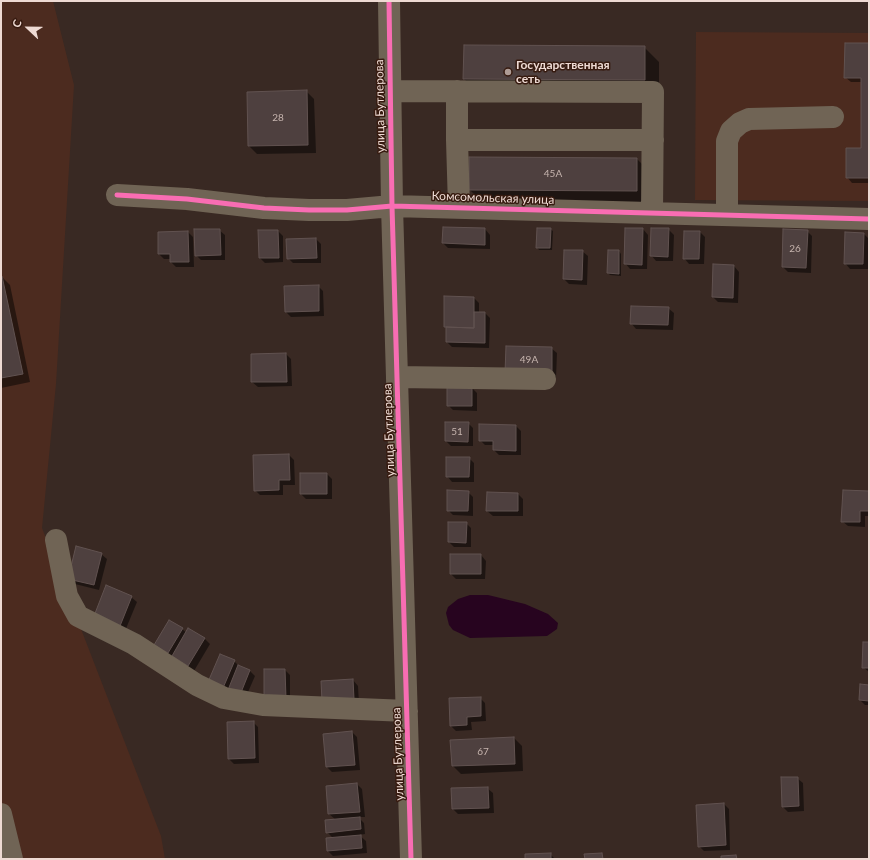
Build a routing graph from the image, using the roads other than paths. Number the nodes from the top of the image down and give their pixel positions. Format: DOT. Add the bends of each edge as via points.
graph roads {
  1 [pos="388,1"];
  2 [pos="390,91"];
  3 [pos="457,91"];
  4 [pos="833,118"];
  5 [pos="458,140"];
  6 [pos="653,140"];
  7 [pos="117,195"];
  8 [pos="392,206"];
  9 [pos="459,207"];
  10 [pos="652,213"];
  11 [pos="727,215"];
  12 [pos="869,219"];
  13 [pos="397,377"];
  14 [pos="545,379"];
  15 [pos="56,540"];
  16 [pos="407,711"];
  17 [pos="1,814"];
  18 [pos="12,859"];
  19 [pos="411,859"];
  1 -- 2 [label="street, улица Бутлерова"];
  2 -- 3 [label="street"];
  2 -- 8 [label="street, улица Бутлерова"];
  3 -- 5 [label="street"];
  3 -- 6 [label="street" via="653,92"];
  4 -- 11 [label="street" via="748,119 740,122 731,131 727,141"];
  5 -- 6 [label="street"];
  5 -- 9 [label="street"];
  6 -- 10 [label="street"];
  7 -- 8 [label="street, Комсомольская улица" via="309,210"];
  8 -- 9 [label="street, Комсомольская улица"];
  8 -- 13 [label="street, улица Бутлерова"];
  9 -- 10 [label="street, Комсомольская улица"];
  10 -- 11 [label="street, Комсомольская улица"];
  11 -- 12 [label="street, Комсомольская улица"];
  13 -- 14 [label="street"];
  13 -- 16 [label="street, улица Бутлерова"];
  15 -- 16 [label="street" via="67,596 78,616 134,644 197,685 224,698 263,705"];
  16 -- 19 [label="street, улица Бутлерова"];
  17 -- 18 [label="street"];
}
